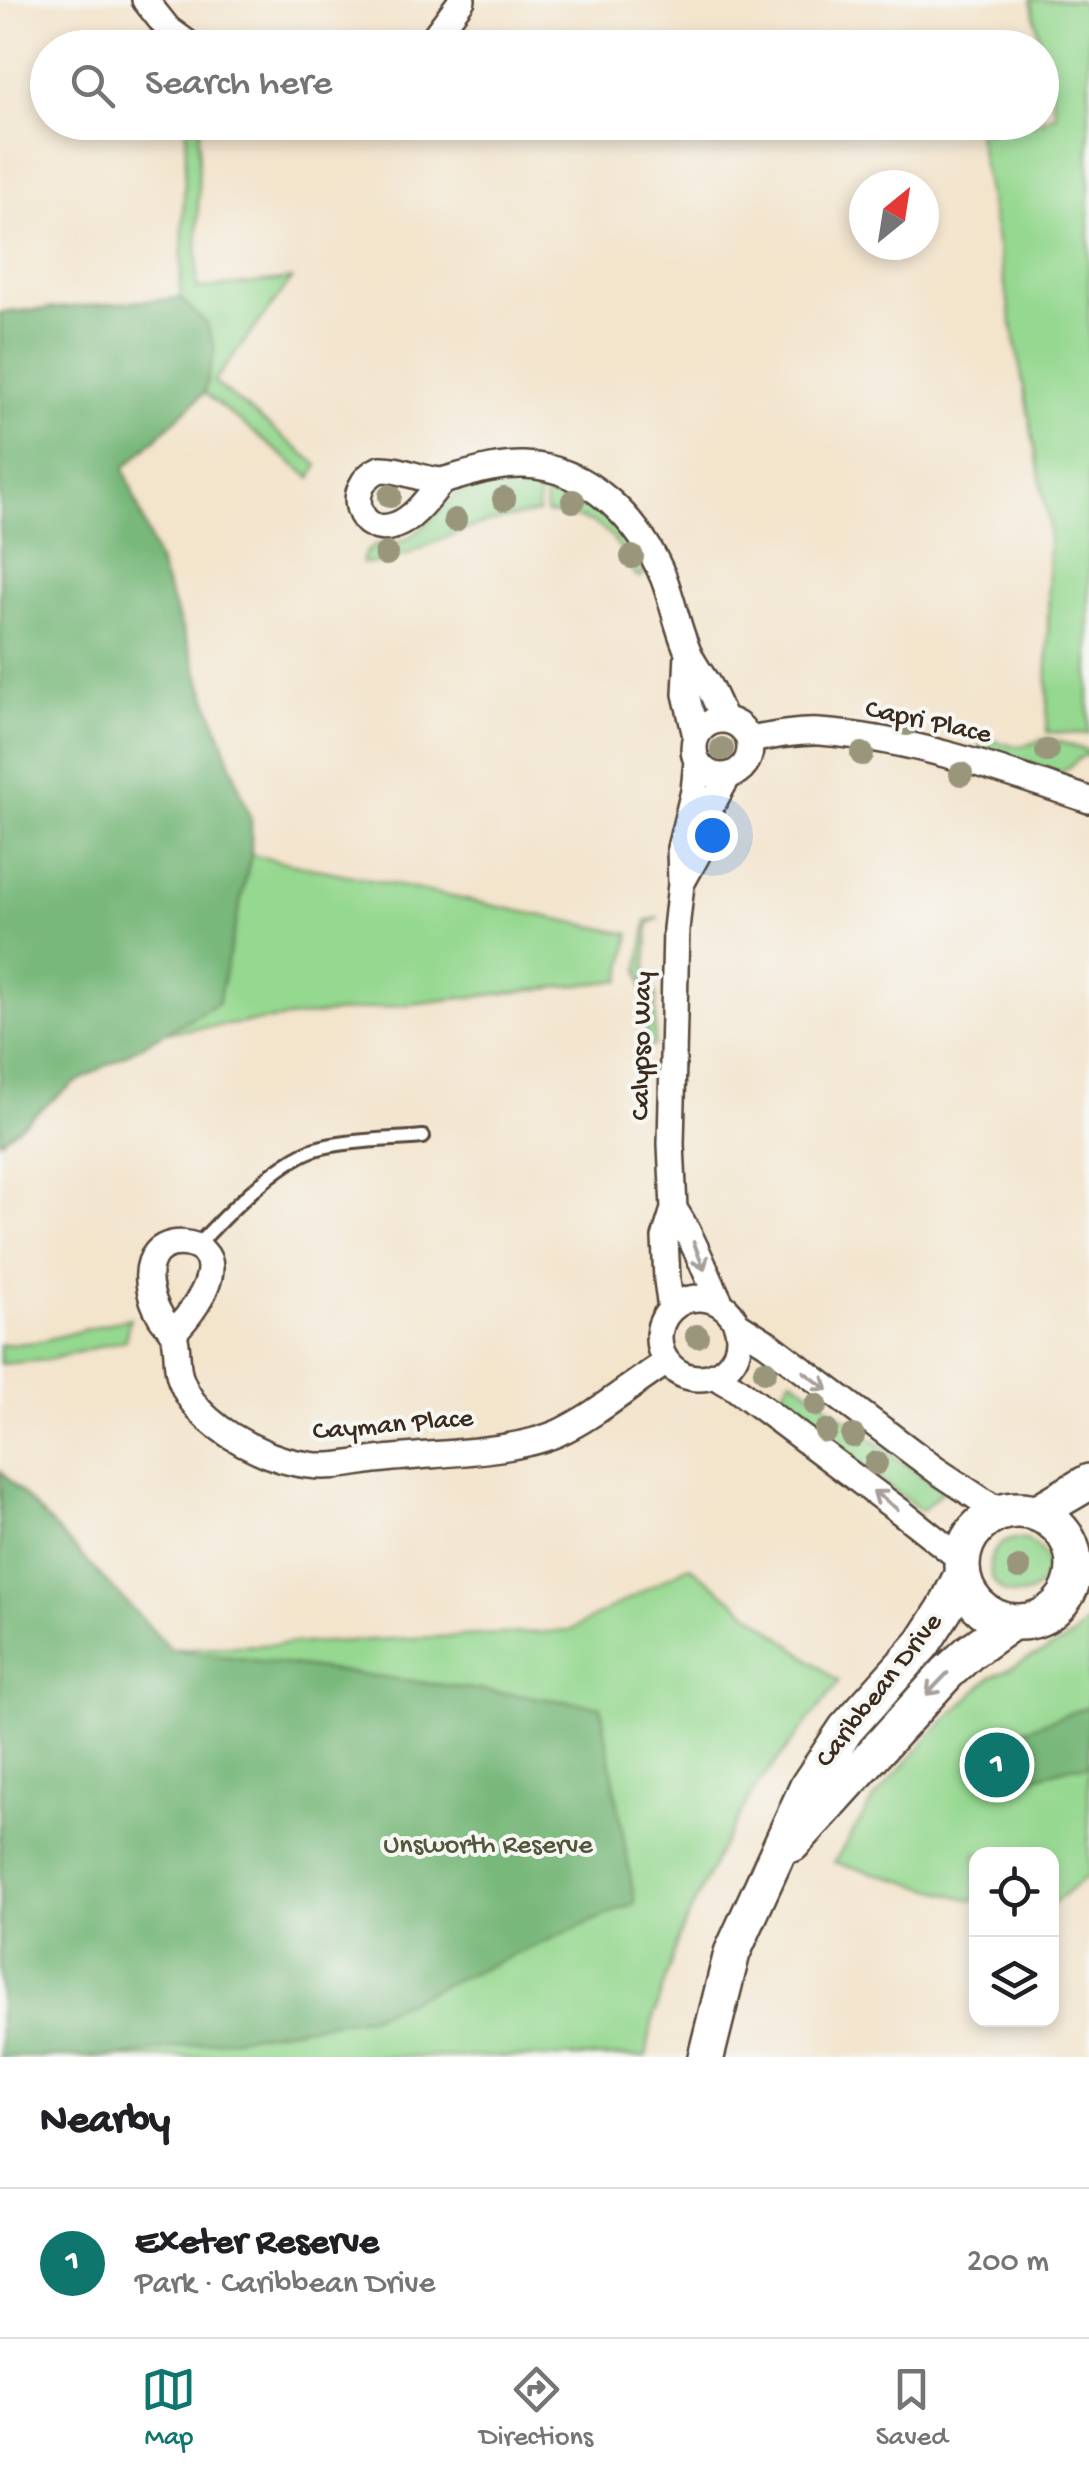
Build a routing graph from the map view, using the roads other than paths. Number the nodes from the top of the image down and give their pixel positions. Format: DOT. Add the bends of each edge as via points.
graph roads {
  1 [pos="144,0"];
  2 [pos="462,0"];
  3 [pos="169,30"];
  4 [pos="440,30"];
  5 [pos="442,481"];
  6 [pos="688,653"];
  7 [pos="724,719"];
  8 [pos="750,740"];
  9 [pos="696,749"];
  10 [pos="728,776"];
  11 [pos="1089,800"];
  12 [pos="681,884"];
  13 [pos="423,1137"];
  14 [pos="674,1209"];
  15 [pos="196,1247"];
  16 [pos="671,1309"];
  17 [pos="729,1314"];
  18 [pos="174,1334"];
  19 [pos="667,1362"];
  20 [pos="714,1376"];
  21 [pos="1089,1482"];
  22 [pos="1019,1513"];
  23 [pos="1081,1553"];
  24 [pos="962,1568"];
  25 [pos="1012,1622"];
  26 [pos="774,1862"];
  27 [pos="706,2057"];
  1 -- 3 [label="street"];
  2 -- 4 [label="street"];
  5 -- 6 [label="street, Calypso Way" via="526,465 562,471 590,486 642,539 662,575"];
  6 -- 7 [label="street, Calypso Way"];
  6 -- 9 [label="street, Calypso Way" via="686,694"];
  7 -- 8 [label="street"];
  7 -- 9 [label="street" via="707,724"];
  8 -- 10 [label="street" via="749,759"];
  8 -- 11 [label="street, Capri Place" via="819,732 886,741"];
  9 -- 10 [label="street" via="709,773"];
  9 -- 12 [label="street, Calypso Way"];
  10 -- 12 [label="street, Calypso Way"];
  12 -- 14 [label="street, Calypso Way"];
  13 -- 15 [label="lane" via="304,1154"];
  14 -- 16 [label="street, Calypso Way" via="665,1238"];
  14 -- 17 [label="street, Calypso Way, one-way"];
  15 -- 18 [label="street" via="208,1260 208,1277"];
  15 -- 18 [label="street, Cayman Place" via="170,1244 151,1263 153,1300"];
  16 -- 17 [label="street" via="704,1298"];
  16 -- 19 [label="street" via="658,1335"];
  17 -- 20 [label="street" via="739,1333 738,1350"];
  17 -- 22 [label="street, one-way" via="936,1470"];
  18 -- 19 [label="street, Cayman Place" via="180,1380 202,1413 253,1448 311,1466 540,1440"];
  19 -- 20 [label="street" via="688,1377"];
  24 -- 20 [label="street, one-way" via="886,1500"];
  21 -- 22 [label="main road"];
  22 -- 23 [label="main road" via="1059,1529"];
  22 -- 24 [label="main road" via="984,1522 971,1536"];
  23 -- 25 [label="main road" via="1057,1606 1041,1618"];
  24 -- 25 [label="main road" via="976,1604"];
  24 -- 26 [label="main road, Caribbean Drive" via="922,1643 830,1751"];
  25 -- 26 [label="main road, Caribbean Drive, one-way" via="947,1673"];
  26 -- 27 [label="main road, Caribbean Drive" via="732,1953"];
}
